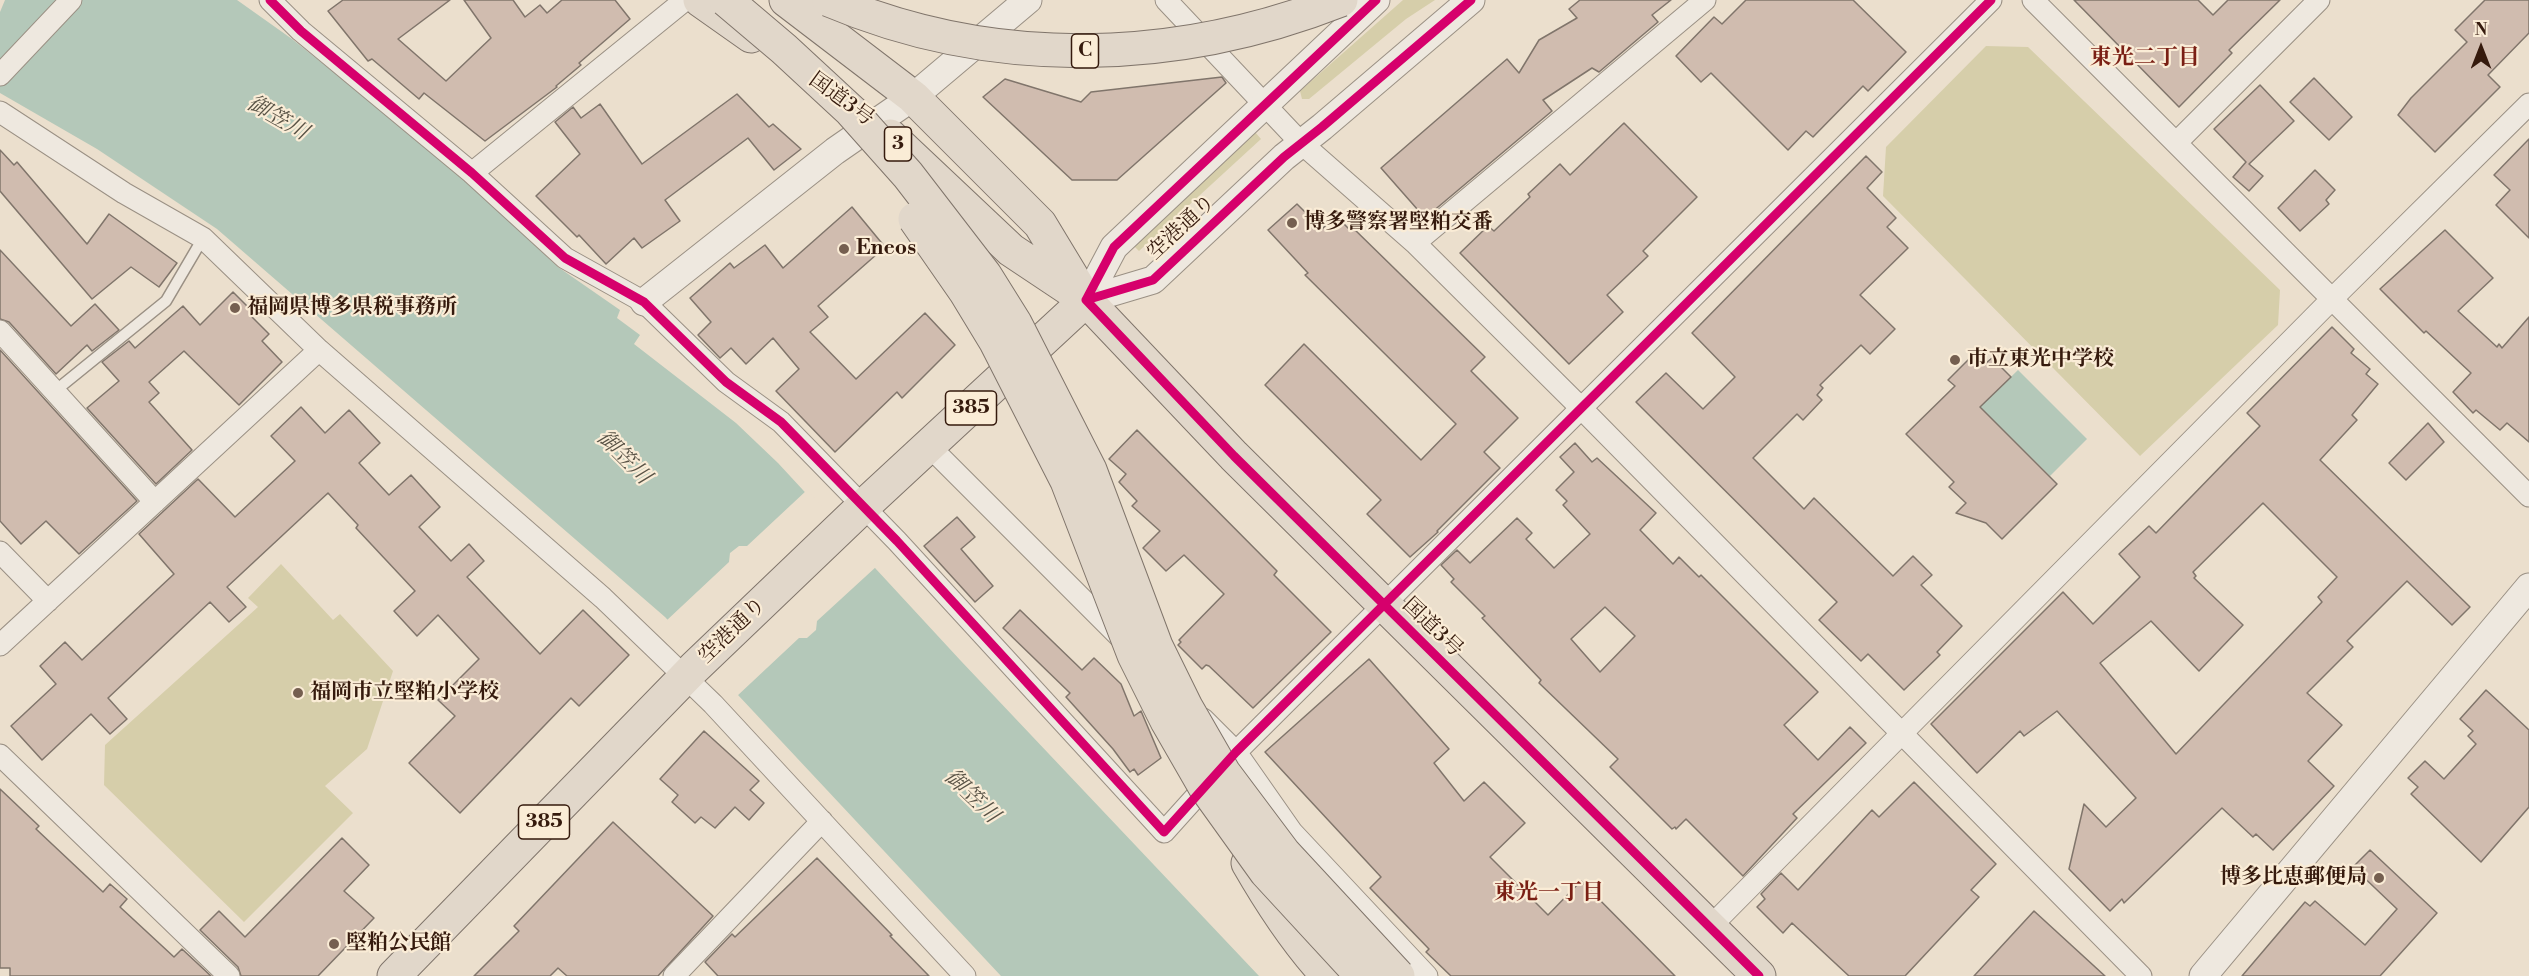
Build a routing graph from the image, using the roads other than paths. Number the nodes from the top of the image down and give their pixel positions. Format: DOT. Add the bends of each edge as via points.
graph roads {
  1 [pos="70,0"];
  2 [pos="270,0"];
  3 [pos="685,0"];
  4 [pos="700,0"];
  5 [pos="711,0"];
  6 [pos="726,0"];
  7 [pos="786,0"];
  8 [pos="829,0"];
  9 [pos="839,0"];
  10 [pos="1028,0"];
  11 [pos="1166,0"];
  12 [pos="1329,0"];
  13 [pos="1341,0"];
  14 [pos="1377,0"];
  15 [pos="1471,0"];
  16 [pos="1705,0"];
  17 [pos="1990,0"];
  18 [pos="2033,0"];
  19 [pos="2319,0"];
  20 [pos="0,75"];
  21 [pos="913,97"];
  22 [pos="2529,104"];
  23 [pos="1265,105"];
  24 [pos="0,112"];
  25 [pos="876,124"];
  26 [pos="1300,142"];
  27 [pos="2176,143"];
  28 [pos="472,173"];
  29 [pos="203,238"];
  30 [pos="1415,243"];
  31 [pos="2332,299"];
  32 [pos="1086,300"];
  33 [pos="644,302"];
  34 [pos="0,331"];
  35 [pos="319,350"];
  36 [pos="55,391"];
  37 [pos="1582,409"];
  38 [pos="930,447"];
  39 [pos="2529,496"];
  40 [pos="155,502"];
  41 [pos="860,510"];
  42 [pos="0,552"];
  43 [pos="2529,587"];
  44 [pos="48,601"];
  45 [pos="1384,606"];
  46 [pos="0,645"];
  47 [pos="690,673"];
  48 [pos="1902,736"];
  49 [pos="1236,752"];
  50 [pos="0,755"];
  51 [pos="1205,787"];
  52 [pos="822,821"];
  53 [pos="1710,927"];
  54 [pos="229,976"];
  55 [pos="394,976"];
  56 [pos="674,976"];
  57 [pos="965,976"];
  58 [pos="1328,976"];
  59 [pos="1362,976"];
  60 [pos="1398,976"];
  61 [pos="1427,976"];
  62 [pos="1759,976"];
  63 [pos="2141,976"];
  64 [pos="2203,976"];
  1 -- 20 [label="street"];
  2 -- 28 [label="street" via="301,31"];
  3 -- 28 [label="street"];
  4 -- 25 [label="highway, 国道3号 / 3"];
  5 -- 51 [label="highway, bridge" via="748,30 839,123 896,189 965,291 996,342 1067,481 1134,655"];
  6 -- 60 [label="highway, bridge" via="792,55 850,111 908,175 985,274 1015,323 1090,470 1156,646 1224,773 1284,853"];
  7 -- 21 [label="highway, 国道3号 / 3"];
  8 -- 13 [label="highway, C, bridge" via="911,29 966,42 1054,51 1119,50 1182,43 1299,17"];
  9 -- 12 [label="highway, C, bridge" via="966,37 1055,47 1181,40 1298,13"];
  10 -- 21 [label="street"];
  11 -- 23 [label="street"];
  14 -- 23 [label="street, 空港通り"];
  15 -- 26 [label="street, 空港通り"];
  16 -- 30 [label="street"];
  17 -- 37 [label="street"];
  18 -- 27 [label="street"];
  19 -- 27 [label="street"];
  21 -- 25 [label="street"];
  21 -- 32 [label="highway, 国道3号 / 3" via="1040,224"];
  22 -- 31 [label="street"];
  23 -- 26 [label="street"];
  23 -- 32 [label="street, 空港通り" via="1114,247"];
  24 -- 29 [label="street" via="124,193"];
  25 -- 32 [label="highway, 国道3号 / 3" via="1011,250"];
  25 -- 33 [label="street" via="835,151"];
  26 -- 30 [label="street"];
  26 -- 32 [label="street, 空港通り" via="1153,280"];
  27 -- 31 [label="street"];
  28 -- 33 [label="street" via="565,258"];
  29 -- 35 [label="street"];
  29 -- 36 [label="lane" via="166,301"];
  30 -- 37 [label="street"];
  31 -- 39 [label="street"];
  31 -- 48 [label="street"];
  32 -- 38 [label="highway, 空港通り / 385"];
  32 -- 45 [label="highway, 国道3号 / 3" via="1233,456"];
  33 -- 41 [label="street" via="726,382 782,422"];
  34 -- 36 [label="street"];
  35 -- 40 [label="street"];
  35 -- 47 [label="street"];
  36 -- 40 [label="street"];
  37 -- 45 [label="street"];
  37 -- 48 [label="street"];
  38 -- 41 [label="highway, 空港通り / 385"];
  38 -- 49 [label="street"];
  40 -- 44 [label="street"];
  41 -- 47 [label="highway, 空港通り / 385"];
  41 -- 49 [label="street" via="1164,831"];
  42 -- 44 [label="street"];
  43 -- 64 [label="street"];
  44 -- 46 [label="street"];
  45 -- 49 [label="street"];
  45 -- 53 [label="highway, 国道3号 / 3"];
  47 -- 52 [label="street"];
  47 -- 55 [label="highway, 空港通り / 385"];
  48 -- 53 [label="street"];
  48 -- 63 [label="street"];
  49 -- 61 [label="street" via="1292,831"];
  50 -- 54 [label="street"];
  51 -- 58 [label="highway, bridge" via="1280,916"];
  51 -- 59 [label="highway, bridge" via="1266,872"];
  52 -- 56 [label="street"];
  52 -- 57 [label="street"];
  53 -- 62 [label="highway, 国道3号 / 3"];
}
